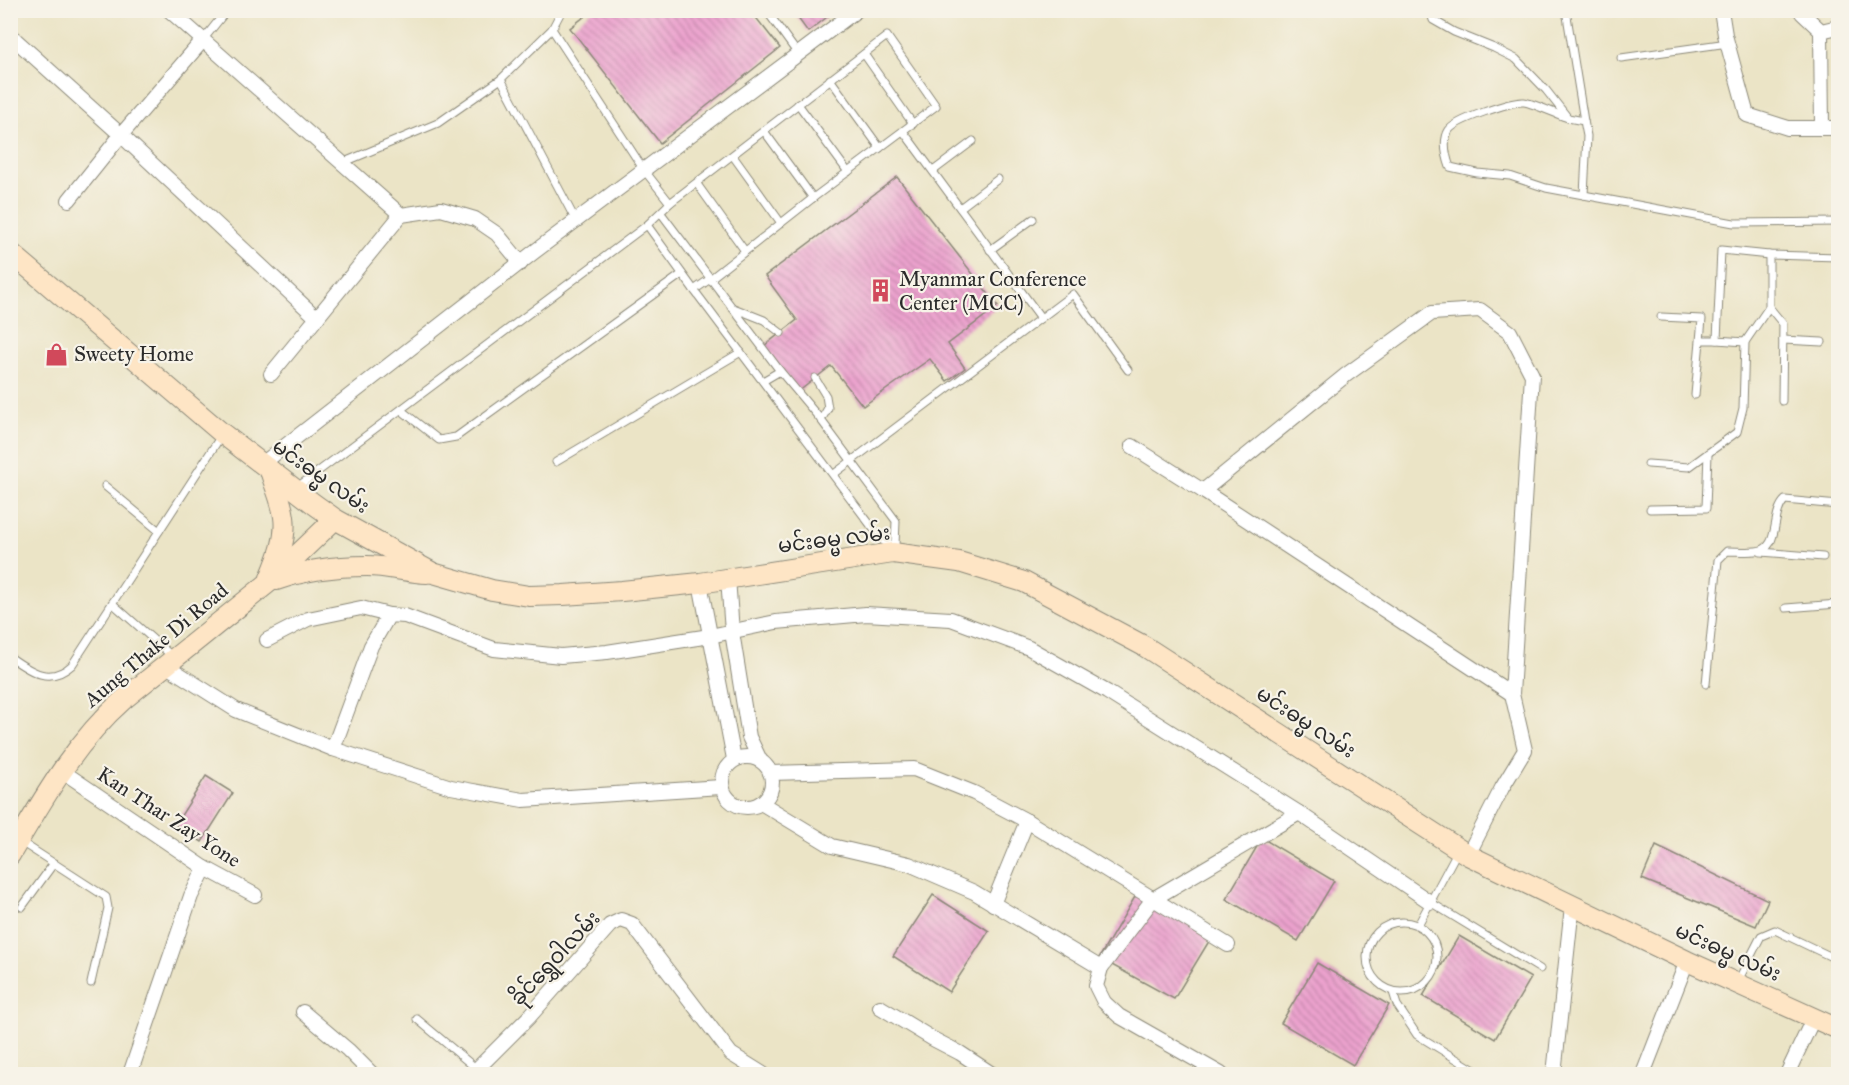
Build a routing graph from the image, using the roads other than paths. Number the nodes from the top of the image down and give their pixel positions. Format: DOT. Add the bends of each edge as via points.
graph roads {
  1 [pos="169,10"];
  2 [pos="227,10"];
  3 [pos="562,10"];
  4 [pos="766,10"];
  5 [pos="857,10"];
  6 [pos="1430,10"];
  7 [pos="1566,10"];
  8 [pos="1721,10"];
  9 [pos="1802,10"];
  10 [pos="1839,27"];
  11 [pos="552,29"];
  12 [pos="1821,31"];
  13 [pos="10,35"];
  14 [pos="203,40"];
  15 [pos="1728,42"];
  16 [pos="798,54"];
  17 [pos="864,54"];
  18 [pos="1621,58"];
  19 [pos="830,78"];
  20 [pos="501,79"];
  21 [pos="798,104"];
  22 [pos="1568,118"];
  23 [pos="1584,121"];
  24 [pos="914,124"];
  25 [pos="1822,128"];
  26 [pos="1839,128"];
  27 [pos="764,131"];
  28 [pos="903,131"];
  29 [pos="121,135"];
  30 [pos="973,141"];
  31 [pos="880,148"];
  32 [pos="733,156"];
  33 [pos="342,163"];
  34 [pos="644,170"];
  35 [pos="933,171"];
  36 [pos="848,172"];
  37 [pos="998,179"];
  38 [pos="697,184"];
  39 [pos="1584,195"];
  40 [pos="813,198"];
  41 [pos="69,200"];
  42 [pos="670,203"];
  43 [pos="960,208"];
  44 [pos="661,213"];
  45 [pos="401,215"];
  46 [pos="1033,219"];
  47 [pos="576,221"];
  48 [pos="1839,222"];
  49 [pos="781,223"];
  50 [pos="647,225"];
  51 [pos="990,250"];
  52 [pos="745,251"];
  53 [pos="10,252"];
  54 [pos="1769,255"];
  55 [pos="1839,257"];
  56 [pos="521,263"];
  57 [pos="682,274"];
  58 [pos="710,279"];
  59 [pos="694,290"];
  60 [pos="731,307"];
  61 [pos="1769,307"];
  62 [pos="1661,317"];
  63 [pos="317,318"];
  64 [pos="1041,318"];
  65 [pos="781,333"];
  66 [pos="1701,340"];
  67 [pos="1717,340"];
  68 [pos="1783,340"];
  69 [pos="1745,342"];
  70 [pos="1822,342"];
  71 [pos="741,352"];
  72 [pos="1128,370"];
  73 [pos="780,371"];
  74 [pos="271,374"];
  75 [pos="815,378"];
  76 [pos="763,381"];
  77 [pos="1695,394"];
  78 [pos="1782,400"];
  79 [pos="401,410"];
  80 [pos="821,420"];
  81 [pos="223,434"];
  82 [pos="1132,446"];
  83 [pos="1708,453"];
  84 [pos="556,462"];
  85 [pos="851,463"];
  86 [pos="1648,464"];
  87 [pos="266,467"];
  88 [pos="834,474"];
  89 [pos="105,486"];
  90 [pos="295,489"];
  91 [pos="1203,491"];
  92 [pos="1839,505"];
  93 [pos="1650,509"];
  94 [pos="335,519"];
  95 [pos="159,531"];
  96 [pos="900,550"];
  97 [pos="1758,552"];
  98 [pos="1823,557"];
  99 [pos="433,573"];
  100 [pos="728,578"];
  101 [pos="268,583"];
  102 [pos="700,583"];
  103 [pos="112,603"];
  104 [pos="1839,604"];
  105 [pos="1786,608"];
  106 [pos="389,615"];
  107 [pos="732,632"];
  108 [pos="710,636"];
  109 [pos="267,640"];
  110 [pos="10,657"];
  111 [pos="170,662"];
  112 [pos="1706,684"];
  113 [pos="1512,694"];
  114 [pos="333,749"];
  115 [pos="734,759"];
  116 [pos="760,760"];
  117 [pos="62,771"];
  118 [pos="770,773"];
  119 [pos="721,787"];
  120 [pos="761,803"];
  121 [pos="1299,813"];
  122 [pos="1027,821"];
  123 [pos="15,848"];
  124 [pos="1463,853"];
  125 [pos="54,863"];
  126 [pos="204,868"];
  127 [pos="255,896"];
  128 [pos="1153,899"];
  129 [pos="1430,902"];
  130 [pos="993,904"];
  131 [pos="1572,906"];
  132 [pos="22,907"];
  133 [pos="1418,925"];
  134 [pos="1228,945"];
  135 [pos="1839,960"];
  136 [pos="1687,961"];
  137 [pos="1101,968"];
  138 [pos="1540,969"];
  139 [pos="91,983"];
  140 [pos="1737,983"];
  141 [pos="1393,992"];
  142 [pos="880,1007"];
  143 [pos="303,1012"];
  144 [pos="1814,1017"];
  145 [pos="417,1019"];
  146 [pos="1839,1029"];
  147 [pos="475,1072"];
  148 [pos="130,1074"];
  149 [pos="372,1074"];
  150 [pos="763,1074"];
  151 [pos="992,1074"];
  152 [pos="1221,1074"];
  153 [pos="1481,1074"];
  154 [pos="1554,1074"];
  155 [pos="1643,1074"];
  156 [pos="1787,1074"];
  1 -- 14 [label="street"];
  2 -- 14 [label="lane"];
  3 -- 11 [label="lane"];
  4 -- 16 [label="lane"];
  5 -- 16 [label="street"];
  6 -- 22 [label="lane" via="1433,20 1454,32 1516,59"];
  7 -- 23 [label="lane"];
  8 -- 15 [label="street"];
  9 -- 12 [label="street"];
  10 -- 12 [label="street"];
  11 -- 20 [label="lane"];
  11 -- 34 [label="lane"];
  12 -- 25 [label="street"];
  13 -- 29 [label="street"];
  14 -- 29 [label="street"];
  14 -- 33 [label="street"];
  15 -- 18 [label="lane"];
  15 -- 25 [label="street" via="1747,115 1788,128"];
  16 -- 34 [label="street"];
  17 -- 19 [label="lane"];
  17 -- 24 [label="lane"];
  17 -- 24 [label="lane" via="887,36 936,106"];
  19 -- 21 [label="lane"];
  19 -- 31 [label="lane"];
  20 -- 33 [label="lane" via="438,123"];
  20 -- 47 [label="lane"];
  21 -- 27 [label="lane"];
  21 -- 36 [label="lane"];
  22 -- 23 [label="lane"];
  22 -- 39 [label="lane" via="1524,102 1494,108 1454,125 1448,132 1445,153 1450,167 1510,176"];
  23 -- 39 [label="lane"];
  24 -- 28 [label="lane"];
  25 -- 26 [label="street"];
  27 -- 32 [label="lane"];
  27 -- 40 [label="lane"];
  28 -- 31 [label="lane"];
  28 -- 35 [label="lane"];
  29 -- 41 [label="street"];
  29 -- 63 [label="street"];
  30 -- 35 [label="lane"];
  31 -- 36 [label="lane"];
  32 -- 38 [label="lane"];
  32 -- 49 [label="lane"];
  33 -- 45 [label="street"];
  34 -- 42 [label="lane"];
  34 -- 47 [label="street"];
  35 -- 43 [label="lane"];
  36 -- 40 [label="lane"];
  37 -- 43 [label="lane"];
  38 -- 42 [label="lane"];
  38 -- 52 [label="lane"];
  39 -- 48 [label="lane" via="1734,223"];
  40 -- 49 [label="lane"];
  42 -- 44 [label="lane"];
  43 -- 51 [label="lane"];
  44 -- 50 [label="lane"];
  44 -- 58 [label="lane"];
  45 -- 56 [label="street" via="441,208 475,219 497,234"];
  45 -- 63 [label="street"];
  46 -- 51 [label="lane"];
  47 -- 56 [label="street"];
  49 -- 52 [label="lane"];
  50 -- 57 [label="lane"];
  50 -- 79 [label="lane"];
  51 -- 64 [label="lane"];
  52 -- 58 [label="lane"];
  53 -- 81 [label="main road, မင်းဓမ္မ လမ်း"];
  54 -- 55 [label="lane"];
  54 -- 61 [label="lane"];
  54 -- 67 [label="lane" via="1721,250"];
  56 -- 87 [label="street"];
  57 -- 59 [label="lane"];
  57 -- 79 [label="lane" via="456,437 439,440"];
  58 -- 59 [label="lane"];
  58 -- 60 [label="lane"];
  59 -- 71 [label="lane"];
  60 -- 65 [label="lane" via="764,320"];
  60 -- 73 [label="lane"];
  61 -- 68 [label="lane" via="1783,324"];
  61 -- 69 [label="lane"];
  62 -- 66 [label="lane" via="1702,319"];
  63 -- 74 [label="street"];
  64 -- 72 [label="lane" via="1073,294"];
  64 -- 85 [label="lane"];
  66 -- 67 [label="lane"];
  66 -- 77 [label="lane"];
  67 -- 69 [label="lane"];
  68 -- 70 [label="lane"];
  68 -- 78 [label="lane"];
  69 -- 83 [label="lane" via="1743,408 1737,432"];
  71 -- 76 [label="lane"];
  71 -- 84 [label="lane"];
  73 -- 76 [label="lane"];
  73 -- 80 [label="lane"];
  75 -- 80 [label="lane" via="828,408"];
  76 -- 88 [label="lane"];
  79 -- 90 [label="lane"];
  80 -- 85 [label="lane"];
  81 -- 87 [label="main road, မင်းဓမ္မ လမ်း"];
  81 -- 95 [label="lane"];
  82 -- 91 [label="street"];
  83 -- 86 [label="lane" via="1689,467"];
  83 -- 93 [label="lane" via="1706,508"];
  85 -- 88 [label="lane"];
  85 -- 96 [label="lane" via="896,521"];
  87 -- 90 [label="main road, မင်းဓမ္မ လမ်း"];
  87 -- 101 [label="main road" via="285,519 280,554"];
  88 -- 96 [label="lane" via="882,540"];
  89 -- 95 [label="lane"];
  90 -- 94 [label="main road, မင်းဓမ္မ လမ်း"];
  91 -- 113 [label="street"];
  91 -- 113 [label="street" via="1346,375 1432,313 1480,310 1510,332 1532,375"];
  92 -- 97 [label="lane" via="1785,500 1777,510 1771,543"];
  94 -- 99 [label="main road, မင်းဓမ္မ လမ်း"];
  94 -- 101 [label="main road, Aung Thake Di Road"];
  95 -- 103 [label="lane"];
  96 -- 100 [label="main road, မင်းဓမ္မ လမ်း"];
  96 -- 124 [label="main road, မင်းဓမ္မ လမ်း" via="1024,582 1124,635"];
  97 -- 98 [label="lane"];
  97 -- 112 [label="lane" via="1727,551 1718,560"];
  99 -- 101 [label="main road" via="369,566 300,572"];
  99 -- 102 [label="main road, မင်းဓမ္မ လမ်း" via="529,596"];
  100 -- 102 [label="main road, မင်းဓမ္မ လမ်း"];
  100 -- 107 [label="street"];
  101 -- 111 [label="main road, Aung Thake Di Road"];
  102 -- 108 [label="street"];
  103 -- 110 [label="lane" via="65,671 44,675"];
  103 -- 111 [label="lane"];
  104 -- 105 [label="lane"];
  106 -- 108 [label="street" via="405,616 494,649 561,656"];
  106 -- 109 [label="street" via="361,608 308,619"];
  106 -- 114 [label="street" via="371,646"];
  107 -- 108 [label="street"];
  107 -- 116 [label="street" via="749,737"];
  107 -- 121 [label="street" via="776,622 866,614 951,619 1029,648 1107,692"];
  108 -- 115 [label="street"];
  111 -- 114 [label="street" via="236,710"];
  111 -- 117 [label="main road, Aung Thake Di Road" via="103,717"];
  113 -- 124 [label="street" via="1525,750"];
  114 -- 119 [label="street" via="451,788 523,800"];
  115 -- 116 [label="street" via="742,756"];
  115 -- 119 [label="street" via="723,771"];
  116 -- 118 [label="street"];
  117 -- 123 [label="main road, Aung Thake Di Road"];
  117 -- 126 [label="street, Kan Thar Zay Yone"];
  118 -- 120 [label="street" via="773,783"];
  118 -- 122 [label="street" via="914,769 974,793"];
  119 -- 120 [label="street" via="737,806"];
  120 -- 130 [label="street" via="832,846 909,864"];
  121 -- 128 [label="street"];
  121 -- 129 [label="street"];
  122 -- 128 [label="street"];
  122 -- 130 [label="street"];
  123 -- 125 [label="lane"];
  124 -- 129 [label="lane"];
  124 -- 131 [label="main road, မင်းဓမ္မ လမ်း"];
  125 -- 132 [label="lane"];
  125 -- 139 [label="lane" via="106,897 108,908"];
  126 -- 127 [label="street, Kan Thar Zay Yone"];
  126 -- 148 [label="street"];
  128 -- 134 [label="street"];
  128 -- 137 [label="street"];
  129 -- 133 [label="lane"];
  129 -- 138 [label="lane"];
  130 -- 137 [label="street"];
  131 -- 136 [label="main road, မင်းဓမ္မ လမ်း"];
  131 -- 154 [label="street"];
  133 -- 141 [label="lane" via="1434,944 1436,969 1420,988"];
  133 -- 141 [label="lane" via="1396,921 1378,932 1368,948 1371,975"];
  135 -- 140 [label="lane" via="1775,930 1761,936"];
  136 -- 140 [label="main road, မင်းဓမ္မ လမ်း"];
  136 -- 155 [label="street"];
  137 -- 152 [label="street" via="1096,986 1104,1002 1119,1016"];
  140 -- 144 [label="main road, မင်းဓမ္မ လမ်း"];
  141 -- 153 [label="lane" via="1417,1035"];
  142 -- 151 [label="street"];
  143 -- 149 [label="street"];
  144 -- 146 [label="main road, မင်းဓမ္မ လမ်း"];
  144 -- 156 [label="street"];
  145 -- 147 [label="lane"];
  147 -- 150 [label="street, ခိုင်ရွှေဝါလမ်း" via="610,925 621,920 632,924 731,1054"];
}
